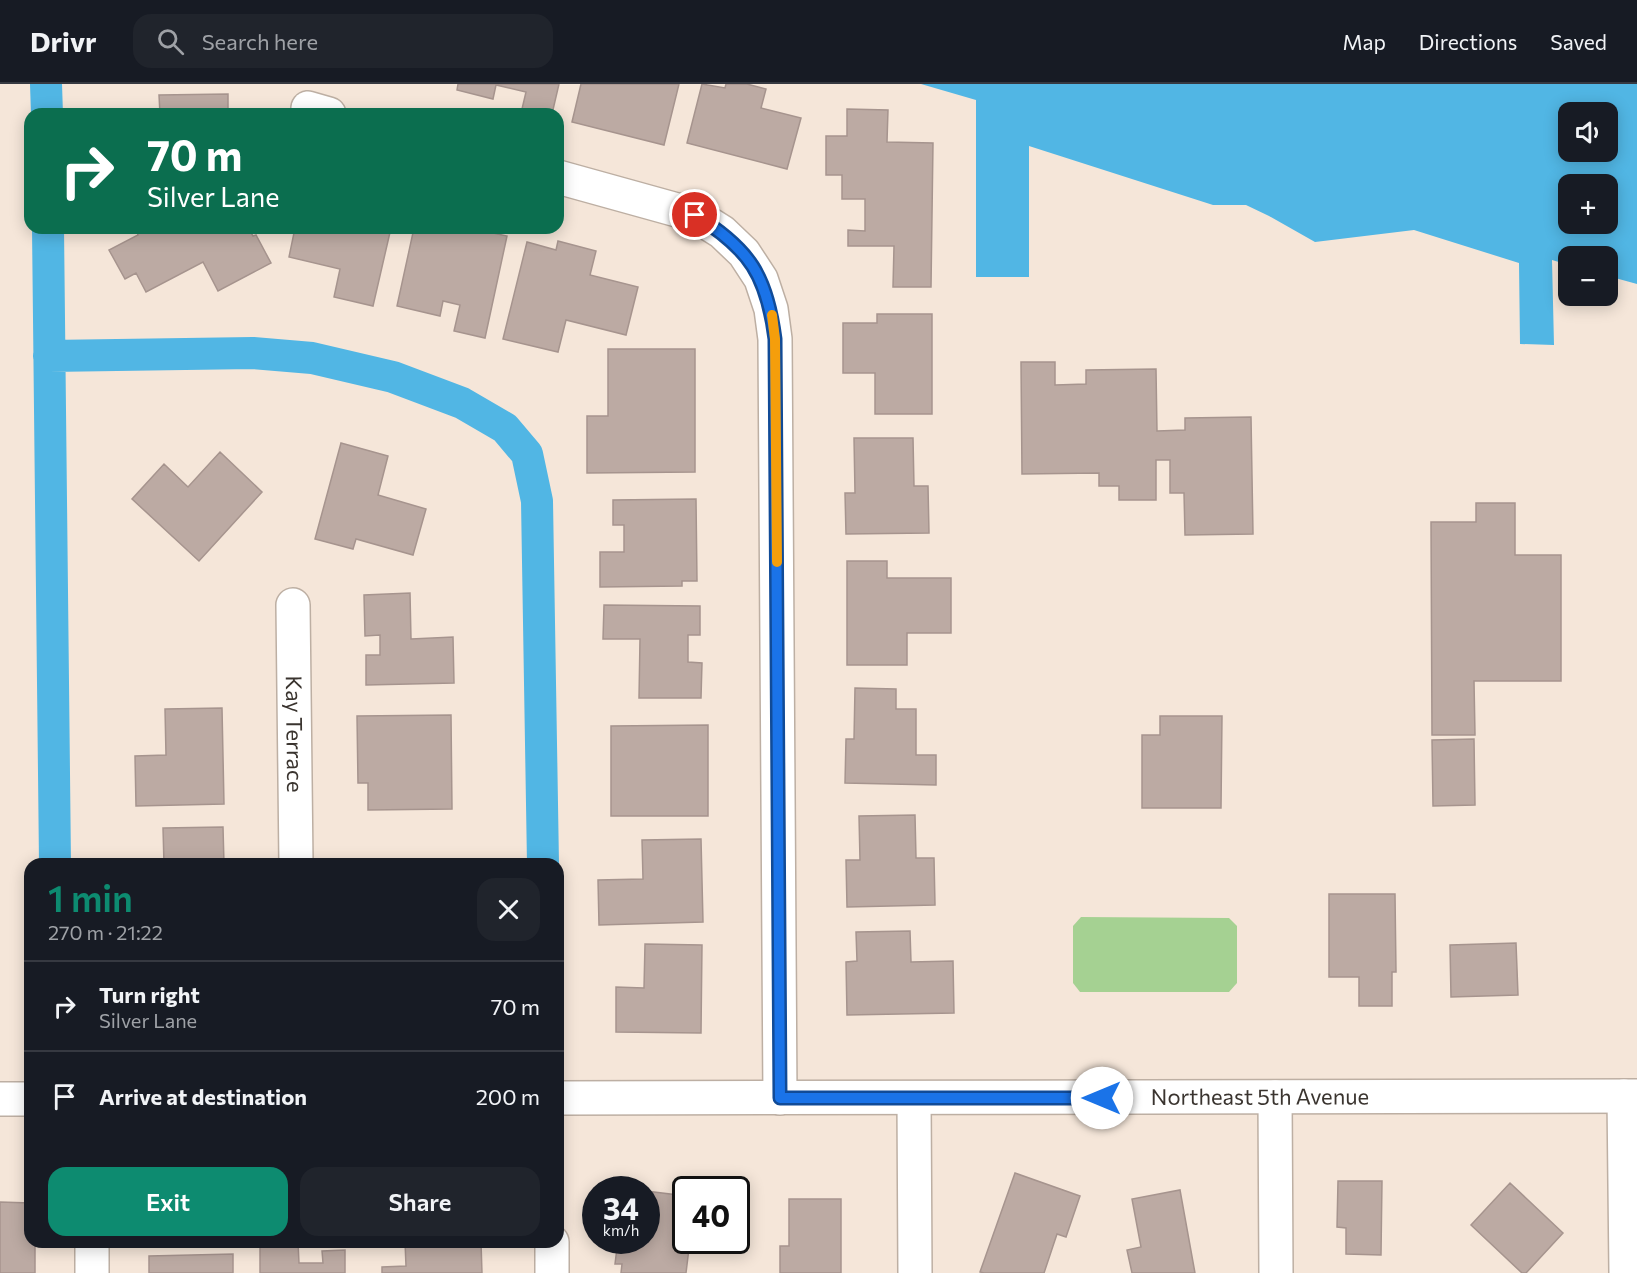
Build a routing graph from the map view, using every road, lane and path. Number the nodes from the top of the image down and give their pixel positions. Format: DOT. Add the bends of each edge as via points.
graph roads {
  1 [pos="564,179"];
  2 [pos="292,605"];
  3 [pos="296,858"];
  4 [pos="1631,1096"];
  5 [pos="1275,1097"];
  6 [pos="564,1098"];
  7 [pos="780,1098"];
  8 [pos="914,1098"];
  9 [pos="0,1099"];
  10 [pos="24,1099"];
  11 [pos="92,1248"];
  12 [pos="552,1248"];
  13 [pos="92,1273"];
  14 [pos="552,1273"];
  15 [pos="915,1273"];
  16 [pos="1276,1273"];
  17 [pos="1626,1273"];
  1 -- 7 [label="street" via="695,215 722,232 744,253 761,279 771,309 775,351"];
  2 -- 3 [label="street, Kay Terrace"];
  4 -- 5 [label="street, Northeast 5th Avenue"];
  4 -- 17 [label="street"];
  5 -- 8 [label="street, Northeast 5th Avenue"];
  5 -- 16 [label="street"];
  6 -- 7 [label="street, Northeast 5th Avenue"];
  7 -- 8 [label="street, Northeast 5th Avenue"];
  8 -- 15 [label="street"];
  9 -- 10 [label="street"];
  11 -- 13 [label="street"];
  12 -- 14 [label="street"];
}
